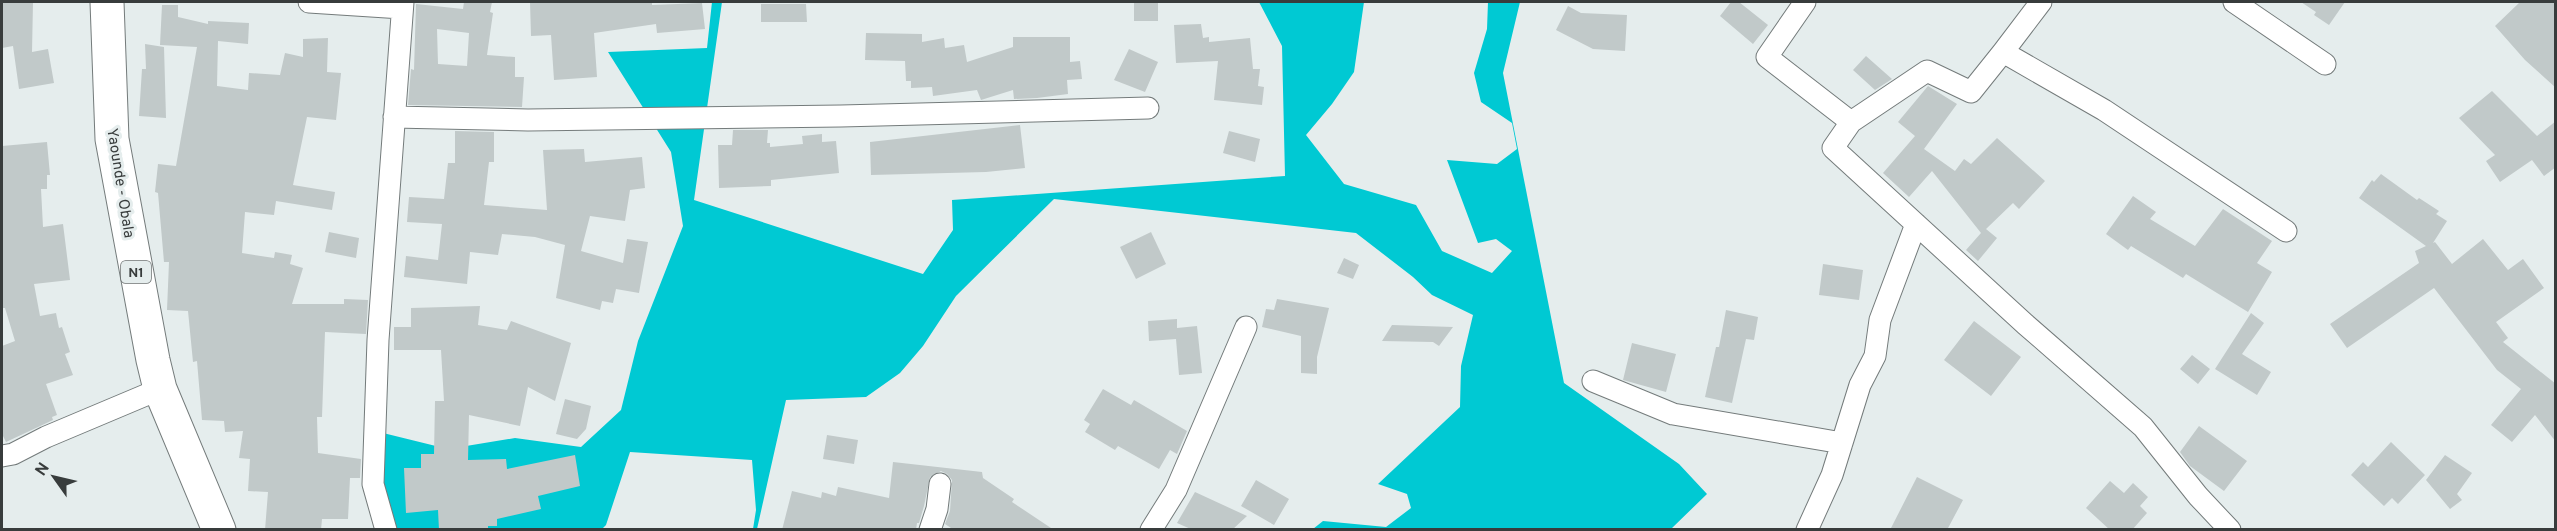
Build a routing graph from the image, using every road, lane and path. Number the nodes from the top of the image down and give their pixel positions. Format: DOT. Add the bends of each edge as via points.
graph roads {
  1 [pos="107,2"];
  2 [pos="309,2"];
  3 [pos="1805,2"];
  4 [pos="2041,2"];
  5 [pos="2234,2"];
  6 [pos="402,5"];
  7 [pos="2003,52"];
  8 [pos="2325,64"];
  9 [pos="1148,108"];
  10 [pos="394,117"];
  11 [pos="1851,122"];
  12 [pos="1916,224"];
  13 [pos="2286,231"];
  14 [pos="1246,327"];
  15 [pos="1593,381"];
  16 [pos="160,389"];
  17 [pos="1842,443"];
  18 [pos="2,456"];
  19 [pos="940,484"];
  20 [pos="219,530"];
  21 [pos="386,530"];
  22 [pos="930,530"];
  23 [pos="1151,530"];
  24 [pos="1807,530"];
  25 [pos="2230,530"];
  1 -- 16 [label="highway, Yaounde - Obala / N1" via="112,139"];
  2 -- 6 [label="street"];
  3 -- 11 [label="street" via="1767,57"];
  4 -- 7 [label="street"];
  5 -- 8 [label="street"];
  6 -- 10 [label="street"];
  7 -- 11 [label="street" via="1971,92 1927,71"];
  7 -- 13 [label="street" via="2104,110"];
  9 -- 10 [label="street" via="528,120"];
  10 -- 21 [label="street" via="378,340 373,484"];
  11 -- 12 [label="street" via="1833,148"];
  12 -- 17 [label="street" via="1880,320 1875,356 1860,385"];
  12 -- 25 [label="street" via="2143,427"];
  14 -- 23 [label="street" via="1176,490"];
  15 -- 17 [label="street" via="1674,414"];
  16 -- 18 [label="street"];
  16 -- 20 [label="highway, Yaounde - Obala / N1"];
  17 -- 24 [label="street" via="1832,476"];
  19 -- 22 [label="street"];
}
